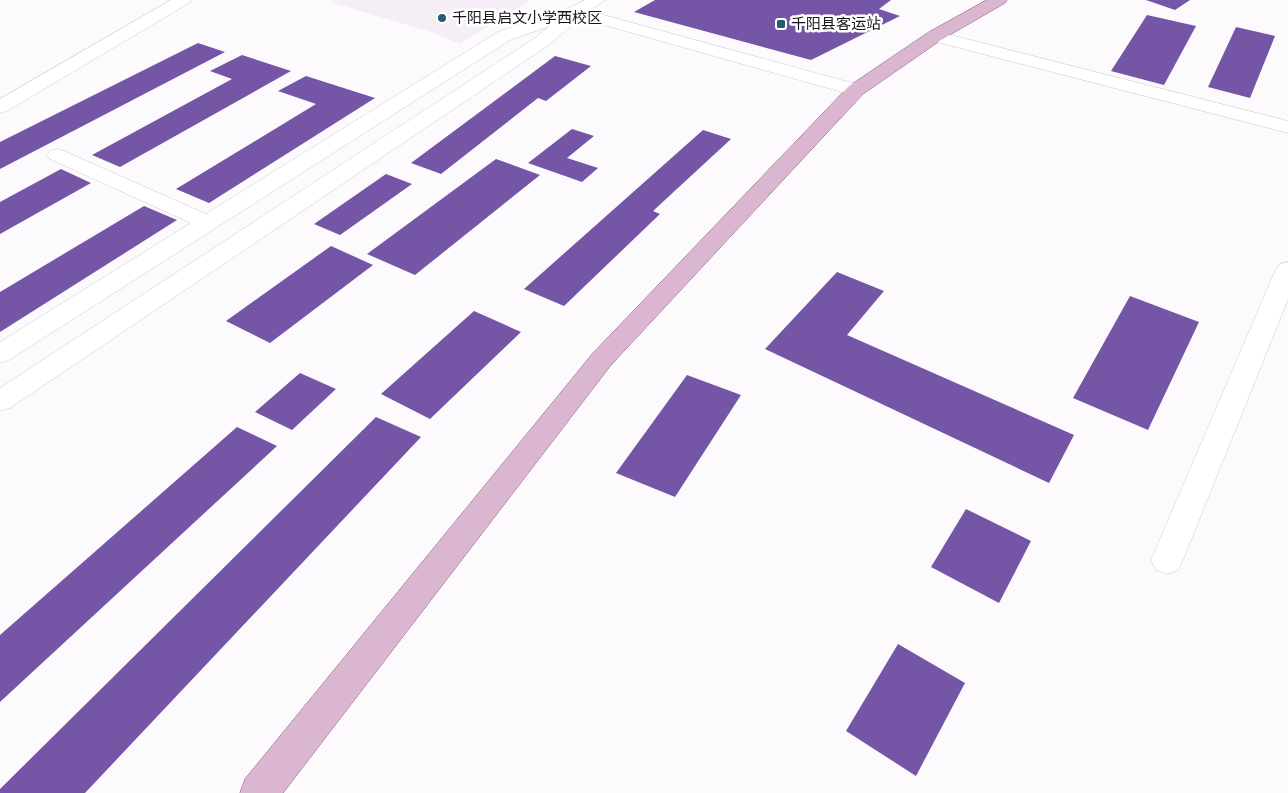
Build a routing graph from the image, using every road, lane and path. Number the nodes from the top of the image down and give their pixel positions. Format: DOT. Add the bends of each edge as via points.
graph roads {
  1 [pos="182,0"];
  2 [pos="598,0"];
  3 [pos="999,0"];
  4 [pos="575,12"];
  5 [pos="935,36"];
  6 [pos="856,90"];
  7 [pos="0,106"];
  8 [pos="1288,127"];
  9 [pos="57,155"];
  10 [pos="209,223"];
  11 [pos="1288,269"];
  12 [pos="0,354"];
  13 [pos="0,401"];
  14 [pos="1167,560"];
  15 [pos="258,793"];
  1 -- 7 [label="street"];
  2 -- 4 [label="street"];
  3 -- 5 [label="main road"];
  4 -- 6 [label="street"];
  4 -- 10 [label="street" via="504,36"];
  4 -- 13 [label="street" via="541,42"];
  5 -- 6 [label="main road"];
  5 -- 8 [label="street"];
  6 -- 15 [label="main road" via="602,359"];
  9 -- 10 [label="street"];
  10 -- 12 [label="street"];
  11 -- 14 [label="street"];
}
